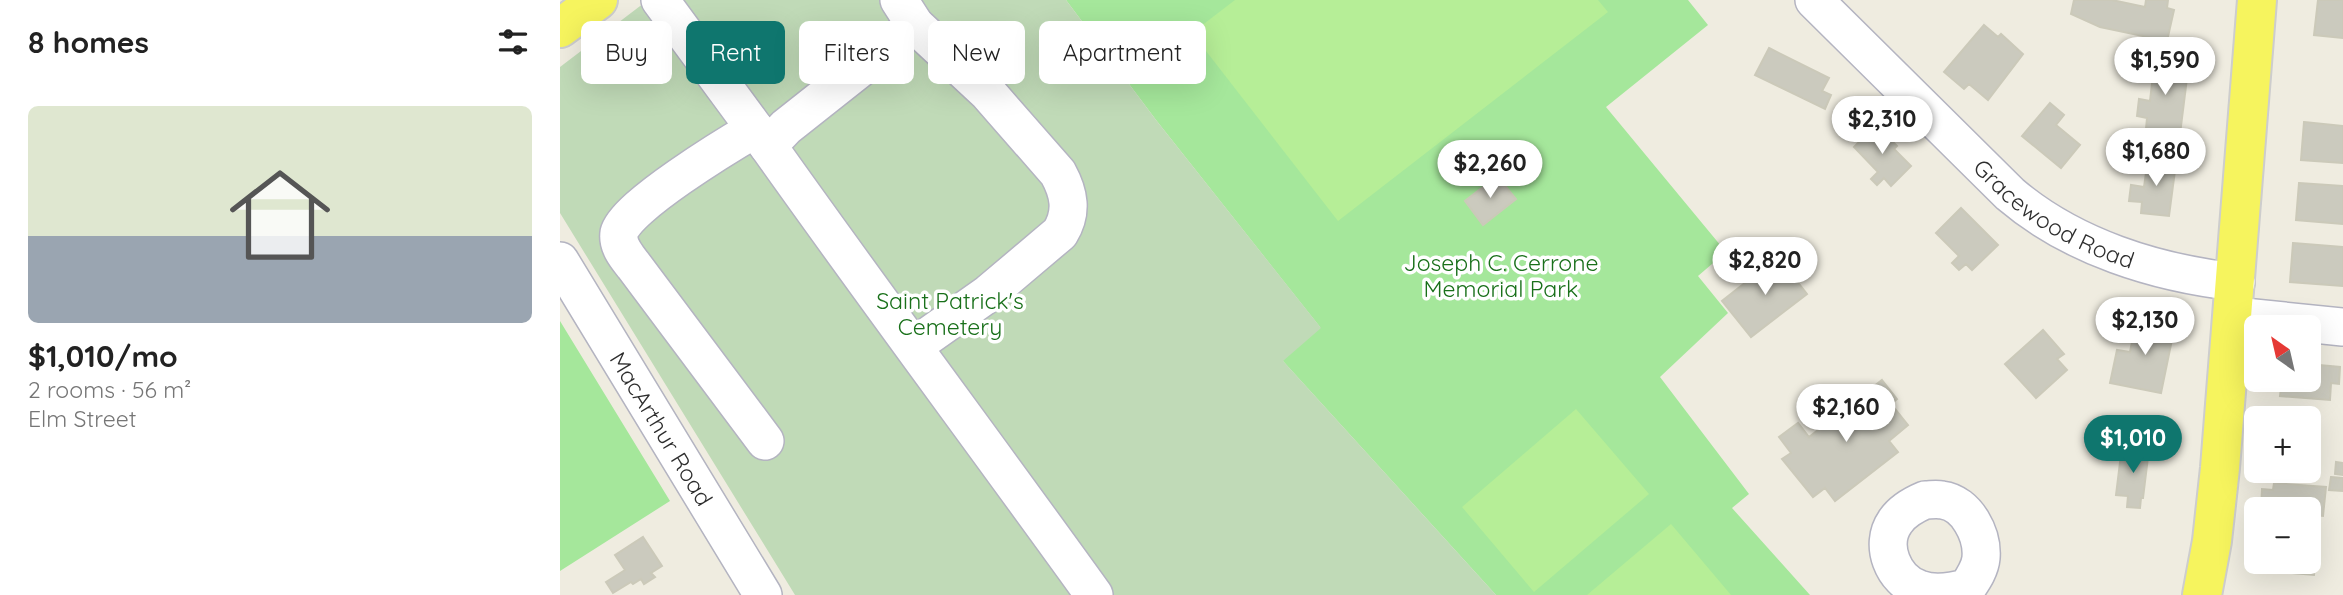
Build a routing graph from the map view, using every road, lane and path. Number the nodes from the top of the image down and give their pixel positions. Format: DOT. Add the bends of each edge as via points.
graph roads {
  1 [pos="598,0"];
  2 [pos="1814,0"];
  3 [pos="2258,0"];
  4 [pos="667,2"];
  5 [pos="907,13"];
  6 [pos="560,28"];
  7 [pos="761,137"];
  8 [pos="560,261"];
  9 [pos="2235,299"];
  10 [pos="2343,327"];
  11 [pos="914,346"];
  12 [pos="765,441"];
  13 [pos="763,595"];
  14 [pos="1094,595"];
  15 [pos="2202,595"];
  1 -- 6 [label="main road"];
  2 -- 9 [label="street, Gracewood Road" via="2010,194 2036,214 2076,237 2197,278"];
  3 -- 9 [label="main road"];
  4 -- 7 [label="street"];
  5 -- 7 [label="street" via="786,127"];
  5 -- 11 [label="street" via="1012,118 1058,173 1069,206 1060,233"];
  7 -- 11 [label="street"];
  7 -- 12 [label="street" via="707,158 637,209 619,236 634,267"];
  8 -- 13 [label="street, MacArthur Road"];
  9 -- 10 [label="street, Gracewood Road"];
  9 -- 15 [label="main road" via="2215,517"];
  11 -- 14 [label="street"];
}
